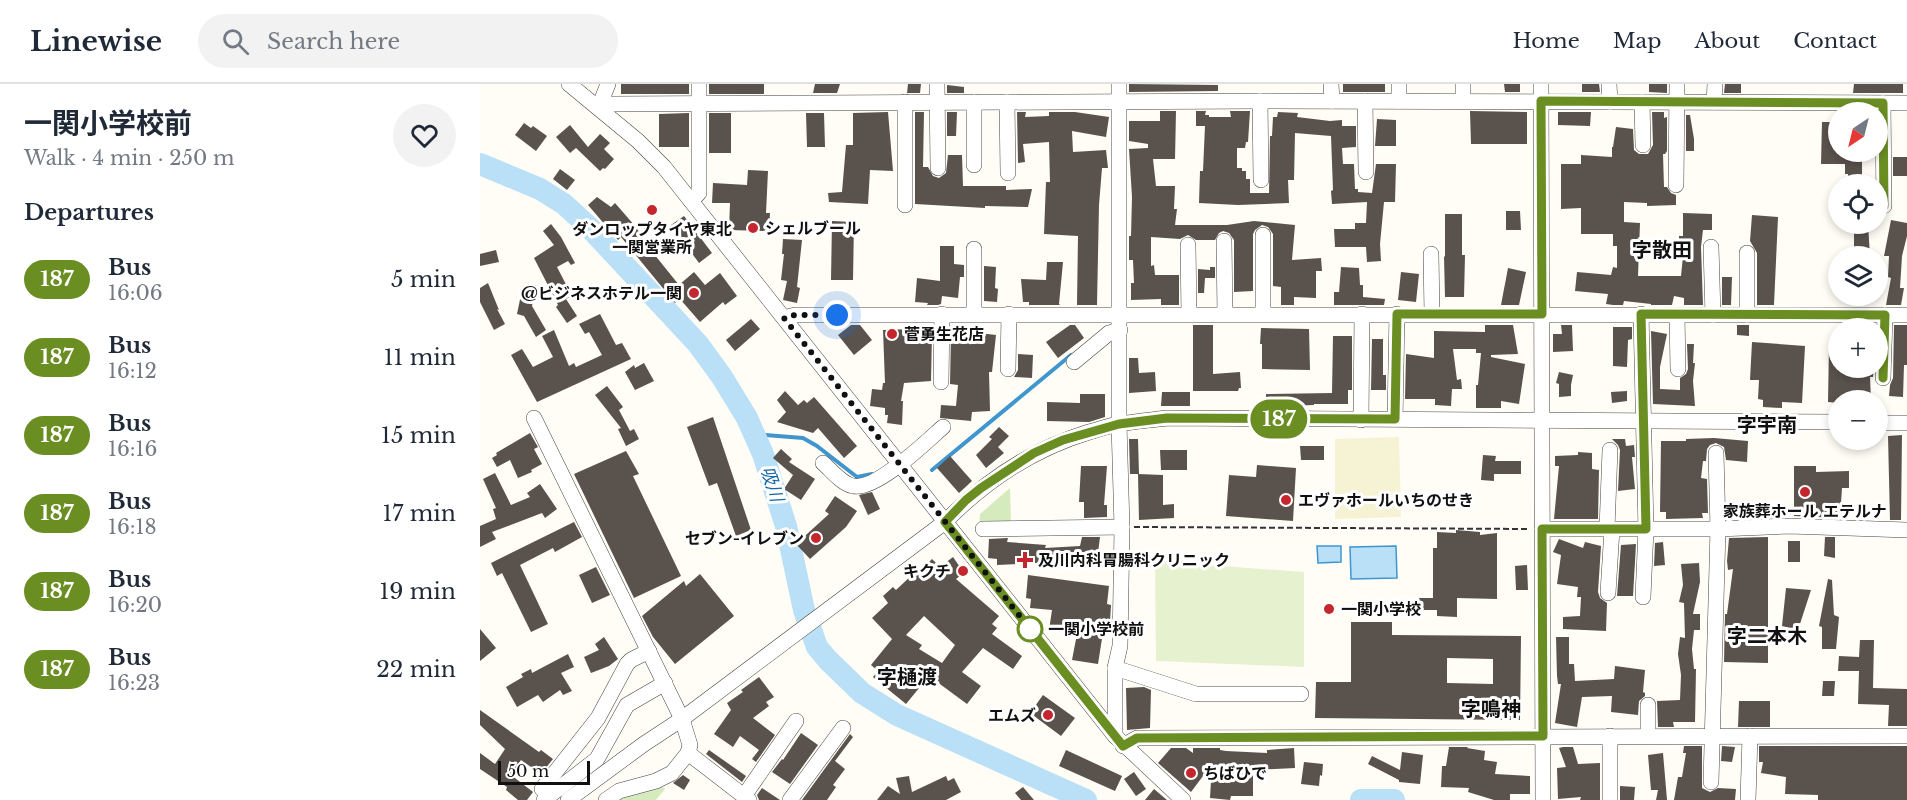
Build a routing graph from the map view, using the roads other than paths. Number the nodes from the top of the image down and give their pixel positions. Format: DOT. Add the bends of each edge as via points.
graph roads {
  1 [pos="569,84"];
  2 [pos="608,84"];
  3 [pos="699,84"];
  4 [pos="937,84"];
  5 [pos="1119,84"];
  6 [pos="1331,84"];
  7 [pos="1399,84"];
  8 [pos="1463,84"];
  9 [pos="1541,84"];
  10 [pos="1609,84"];
  11 [pos="1677,84"];
  12 [pos="1714,84"];
  13 [pos="586,90"];
  14 [pos="1119,101"];
  15 [pos="1260,101"];
  16 [pos="1332,101"];
  17 [pos="1365,101"];
  18 [pos="1399,101"];
  19 [pos="1463,101"];
  20 [pos="1541,101"];
  21 [pos="905,102"];
  22 [pos="937,102"];
  23 [pos="974,102"];
  24 [pos="1007,102"];
  25 [pos="1610,102"];
  26 [pos="1642,102"];
  27 [pos="1677,102"];
  28 [pos="1714,102"];
  29 [pos="700,103"];
  30 [pos="1828,103"];
  31 [pos="1888,103"];
  32 [pos="1907,103"];
  33 [pos="599,107"];
  34 [pos="1643,145"];
  35 [pos="974,165"];
  36 [pos="938,168"];
  37 [pos="1366,172"];
  38 [pos="1008,173"];
  39 [pos="1261,180"];
  40 [pos="1676,185"];
  41 [pos="691,201"];
  42 [pos="905,205"];
  43 [pos="1263,235"];
  44 [pos="1224,241"];
  45 [pos="1188,245"];
  46 [pos="1711,247"];
  47 [pos="974,249"];
  48 [pos="1747,253"];
  49 [pos="1431,254"];
  50 [pos="942,314"];
  51 [pos="974,314"];
  52 [pos="1009,314"];
  53 [pos="1120,314"];
  54 [pos="1189,314"];
  55 [pos="1225,314"];
  56 [pos="1263,314"];
  57 [pos="1362,314"];
  58 [pos="1397,314"];
  59 [pos="1432,314"];
  60 [pos="1542,314"];
  61 [pos="1641,314"];
  62 [pos="1677,315"];
  63 [pos="1713,315"];
  64 [pos="1747,315"];
  65 [pos="1885,315"];
  66 [pos="1907,315"];
  67 [pos="784,318"];
  68 [pos="1885,318"];
  69 [pos="1120,330"];
  70 [pos="1074,362"];
  71 [pos="1008,369"];
  72 [pos="1678,369"];
  73 [pos="941,382"];
  74 [pos="534,418"];
  75 [pos="1395,419"];
  76 [pos="1361,420"];
  77 [pos="1541,420"];
  78 [pos="1644,421"];
  79 [pos="1828,422"];
  80 [pos="1888,423"];
  81 [pos="1907,423"];
  82 [pos="1119,424"];
  83 [pos="943,427"];
  84 [pos="1610,450"];
  85 [pos="1716,453"];
  86 [pos="823,463"];
  87 [pos="900,463"];
  88 [pos="945,522"];
  89 [pos="1122,527"];
  90 [pos="983,529"];
  91 [pos="1542,529"];
  92 [pos="1610,529"];
  93 [pos="1646,529"];
  94 [pos="1718,529"];
  95 [pos="1907,530"];
  96 [pos="1608,593"];
  97 [pos="1643,597"];
  98 [pos="649,651"];
  99 [pos="1115,668"];
  100 [pos="664,682"];
  101 [pos="1301,694"];
  102 [pos="1648,705"];
  103 [pos="682,719"];
  104 [pos="796,721"];
  105 [pos="843,728"];
  106 [pos="1543,736"];
  107 [pos="1610,736"];
  108 [pos="1648,736"];
  109 [pos="1711,736"];
  110 [pos="1750,736"];
  111 [pos="1907,736"];
  112 [pos="1119,741"];
  113 [pos="688,753"];
  114 [pos="1711,782"];
  115 [pos="543,794"];
  116 [pos="746,798"];
  117 [pos="568,800"];
  118 [pos="606,800"];
  119 [pos="790,800"];
  120 [pos="1183,800"];
  121 [pos="1543,800"];
  122 [pos="1610,800"];
  123 [pos="1748,800"];
  1 -- 13 [label="street"];
  2 -- 33 [label="street"];
  3 -- 29 [label="street"];
  4 -- 22 [label="street"];
  5 -- 14 [label="street"];
  6 -- 16 [label="street"];
  7 -- 18 [label="street"];
  8 -- 19 [label="street"];
  9 -- 20 [label="street"];
  10 -- 25 [label="street"];
  11 -- 27 [label="street"];
  12 -- 28 [label="street"];
  13 -- 33 [label="street"];
  14 -- 15 [label="street"];
  14 -- 24 [label="street"];
  14 -- 53 [label="street"];
  15 -- 16 [label="street"];
  15 -- 39 [label="street"];
  16 -- 17 [label="street"];
  17 -- 18 [label="street"];
  17 -- 37 [label="street"];
  18 -- 19 [label="street"];
  19 -- 20 [label="street"];
  20 -- 25 [label="street"];
  20 -- 60 [label="street"];
  21 -- 22 [label="street"];
  21 -- 29 [label="street"];
  21 -- 42 [label="street"];
  22 -- 23 [label="street"];
  22 -- 36 [label="street"];
  23 -- 24 [label="street"];
  23 -- 35 [label="street"];
  24 -- 38 [label="street"];
  25 -- 26 [label="street"];
  26 -- 27 [label="street"];
  26 -- 34 [label="street"];
  27 -- 28 [label="street"];
  27 -- 40 [label="street"];
  28 -- 30 [label="street"];
  29 -- 33 [label="street"];
  29 -- 41 [label="street" via="699,193"];
  31 -- 32 [label="street"];
  33 -- 41 [label="street" via="664,167"];
  41 -- 67 [label="street"];
  43 -- 56 [label="street"];
  44 -- 55 [label="street"];
  45 -- 54 [label="street"];
  46 -- 63 [label="street"];
  47 -- 51 [label="street"];
  48 -- 64 [label="street"];
  49 -- 59 [label="street"];
  50 -- 51 [label="street"];
  50 -- 67 [label="street"];
  50 -- 73 [label="street"];
  51 -- 52 [label="street"];
  52 -- 53 [label="street"];
  52 -- 71 [label="street"];
  53 -- 54 [label="street"];
  53 -- 69 [label="street"];
  54 -- 55 [label="street"];
  55 -- 56 [label="street"];
  56 -- 57 [label="street"];
  57 -- 58 [label="street"];
  57 -- 76 [label="street"];
  58 -- 59 [label="street"];
  58 -- 75 [label="street"];
  59 -- 60 [label="street"];
  60 -- 61 [label="street"];
  60 -- 77 [label="street"];
  61 -- 62 [label="street"];
  61 -- 78 [label="street"];
  62 -- 63 [label="street"];
  62 -- 72 [label="street"];
  63 -- 64 [label="street"];
  64 -- 65 [label="street"];
  65 -- 66 [label="street"];
  65 -- 68 [label="street"];
  67 -- 87 [label="street"];
  69 -- 70 [label="street" via="1109,333"];
  69 -- 82 [label="street"];
  74 -- 98 [label="street"];
  75 -- 76 [label="street"];
  75 -- 77 [label="street"];
  76 -- 82 [label="street" via="1167,418"];
  77 -- 78 [label="street"];
  77 -- 91 [label="street"];
  78 -- 79 [label="street"];
  78 -- 93 [label="street"];
  80 -- 81 [label="street"];
  82 -- 88 [label="street" via="1034,453 981,488"];
  82 -- 89 [label="street"];
  83 -- 87 [label="street"];
  84 -- 92 [label="street"];
  85 -- 94 [label="street"];
  86 -- 87 [label="street" via="847,484 857,487 881,478"];
  87 -- 88 [label="street"];
  88 -- 103 [label="street"];
  88 -- 112 [label="street"];
  89 -- 90 [label="street"];
  89 -- 99 [label="street" via="1120,646"];
  91 -- 92 [label="street"];
  91 -- 106 [label="street"];
  92 -- 93 [label="street"];
  92 -- 96 [label="street"];
  93 -- 94 [label="street"];
  93 -- 97 [label="street"];
  94 -- 95 [label="street" via="1789,526"];
  94 -- 109 [label="street"];
  98 -- 100 [label="street"];
  98 -- 115 [label="street" via="627,664 598,718"];
  99 -- 101 [label="street" via="1196,694"];
  99 -- 112 [label="street"];
  100 -- 103 [label="street"];
  100 -- 115 [label="street" via="627,705 597,759"];
  102 -- 108 [label="street"];
  103 -- 113 [label="street" via="690,745"];
  103 -- 117 [label="street"];
  104 -- 116 [label="street"];
  105 -- 119 [label="street"];
  106 -- 107 [label="street"];
  106 -- 112 [label="street"];
  106 -- 121 [label="street"];
  107 -- 108 [label="street"];
  107 -- 122 [label="street"];
  108 -- 109 [label="street"];
  109 -- 110 [label="street"];
  109 -- 114 [label="street"];
  110 -- 111 [label="street"];
  110 -- 123 [label="street"];
  112 -- 120 [label="street"];
  113 -- 116 [label="street"];
  113 -- 118 [label="street" via="672,773 619,791"];
}
